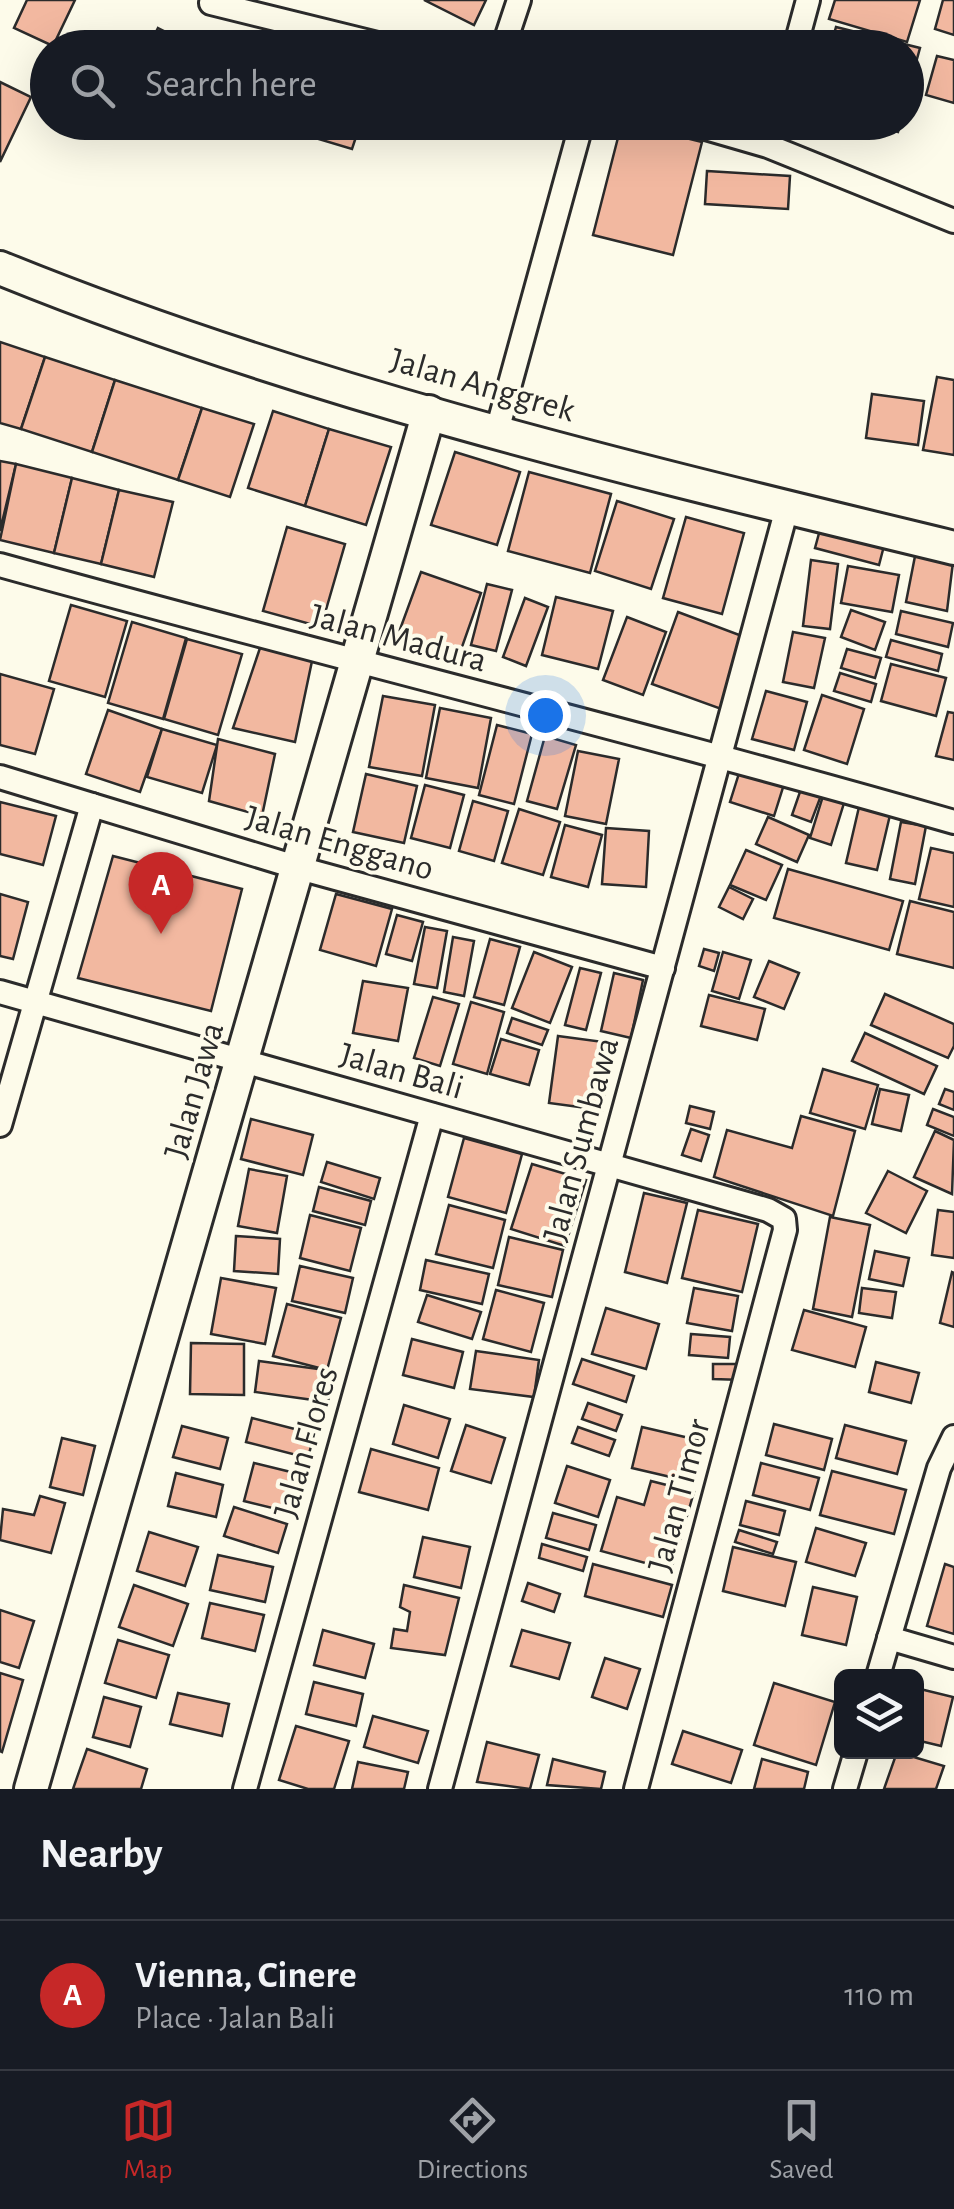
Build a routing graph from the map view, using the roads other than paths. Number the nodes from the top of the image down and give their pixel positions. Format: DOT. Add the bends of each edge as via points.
graph roads {
  1 [pos="518,0"];
  2 [pos="808,0"];
  3 [pos="211,3"];
  4 [pos="321,30"];
  5 [pos="508,30"];
  6 [pos="800,30"];
  7 [pos="577,140"];
  8 [pos="747,140"];
  9 [pos="770,140"];
  10 [pos="768,146"];
  11 [pos="954,220"];
  12 [pos="0,268"];
  13 [pos="429,412"];
  14 [pos="497,431"];
  15 [pos="787,508"];
  16 [pos="954,548"];
  17 [pos="0,564"];
  18 [pos="354,663"];
  19 [pos="720,755"];
  20 [pos="0,777"];
  21 [pos="92,804"];
  22 [pos="954,822"];
  23 [pos="299,868"];
  24 [pos="663,968"];
  25 [pos="0,992"];
  26 [pos="35,1002"];
  27 [pos="243,1060"];
  28 [pos="432,1115"];
  29 [pos="0,1125"];
  30 [pos="609,1165"];
  31 [pos="784,1219"];
  32 [pos="954,1436"];
  33 [pos="946,1471"];
  34 [pos="890,1638"];
  35 [pos="954,1656"];
  36 [pos="880,1669"];
  37 [pos="854,1759"];
  38 [pos="31,1789"];
  39 [pos="245,1789"];
  40 [pos="440,1789"];
  41 [pos="636,1789"];
  42 [pos="845,1789"];
  1 -- 5 [label="street"];
  2 -- 6 [label="street"];
  3 -- 4 [label="street"];
  7 -- 14 [label="street"];
  8 -- 10 [label="street"];
  9 -- 10 [label="street"];
  10 -- 11 [label="street"];
  12 -- 13 [label="street, Jalan Anggrek" via="143,326"];
  13 -- 14 [label="street, Jalan Anggrek"];
  13 -- 18 [label="street, Jalan Jawa"];
  14 -- 15 [label="street, Jalan Anggrek"];
  15 -- 16 [label="street, Jalan Anggrek"];
  15 -- 19 [label="street, Jalan Sumbawa"];
  17 -- 18 [label="street, Jalan Madura"];
  18 -- 19 [label="street, Jalan Madura"];
  18 -- 23 [label="street, Jalan Jawa"];
  19 -- 22 [label="street, Jalan Madura"];
  19 -- 24 [label="street, Jalan Sumbawa"];
  20 -- 21 [label="street, Jalan Enggano"];
  21 -- 23 [label="street, Jalan Enggano"];
  21 -- 26 [label="street"];
  23 -- 24 [label="street, Jalan Enggano"];
  23 -- 27 [label="street, Jalan Jawa"];
  24 -- 30 [label="street, Jalan Sumbawa"];
  25 -- 26 [label="street, Jalan Bali"];
  26 -- 27 [label="street, Jalan Bali"];
  26 -- 29 [label="street"];
  27 -- 28 [label="street, Jalan Bali"];
  27 -- 38 [label="street, Jalan Jawa"];
  28 -- 30 [label="street, Jalan Bali"];
  28 -- 39 [label="street, Jalan Flores"];
  30 -- 31 [label="street, Jalan Bali"];
  30 -- 40 [label="street, Jalan Sumbawa"];
  31 -- 41 [label="street, Jalan Timor"];
  32 -- 33 [label="street"];
  33 -- 34 [label="street"];
  34 -- 35 [label="street"];
  34 -- 36 [label="street"];
  37 -- 42 [label="street"];
}
